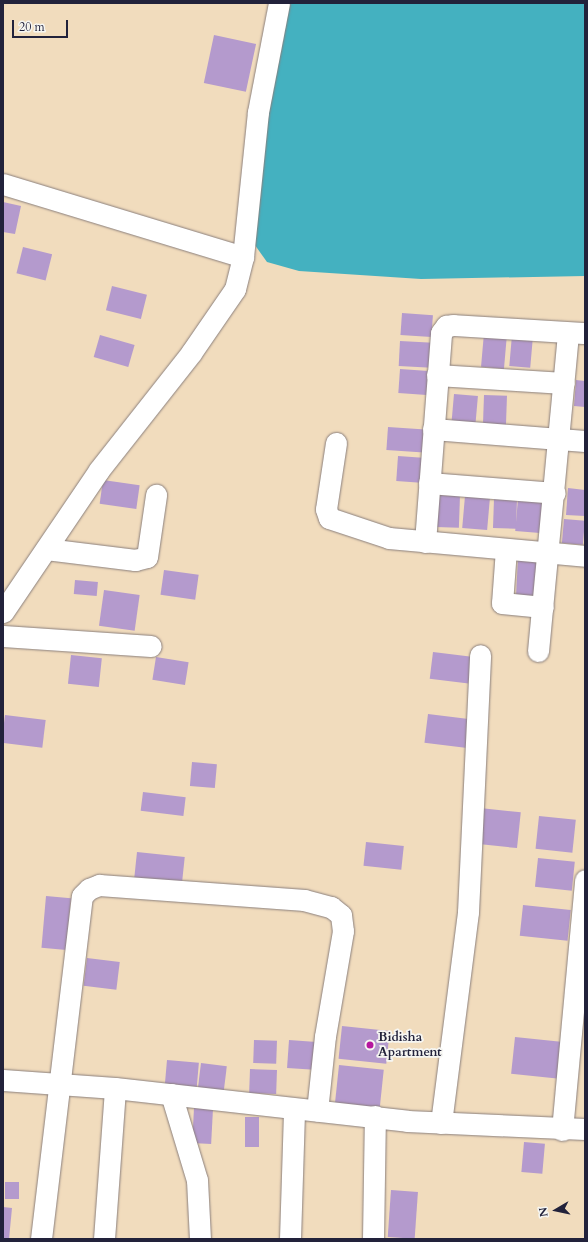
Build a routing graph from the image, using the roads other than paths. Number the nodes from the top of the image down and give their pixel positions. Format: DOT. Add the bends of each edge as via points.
graph roads {
  1 [pos="279,3"];
  2 [pos="3,184"];
  3 [pos="243,256"];
  4 [pos="576,333"];
  5 [pos="437,375"];
  6 [pos="564,383"];
  7 [pos="433,430"];
  8 [pos="560,439"];
  9 [pos="585,441"];
  10 [pos="336,443"];
  11 [pos="429,483"];
  12 [pos="555,493"];
  13 [pos="156,495"];
  14 [pos="425,542"];
  15 [pos="46,549"];
  16 [pos="506,549"];
  17 [pos="549,553"];
  18 [pos="585,556"];
  19 [pos="10,590"];
  20 [pos="543,607"];
  21 [pos="3,612"];
  22 [pos="3,636"];
  23 [pos="151,646"];
  24 [pos="538,650"];
  25 [pos="480,655"];
  26 [pos="585,880"];
  27 [pos="3,1080"];
  28 [pos="62,1083"];
  29 [pos="115,1088"];
  30 [pos="171,1094"];
  31 [pos="294,1109"];
  32 [pos="317,1111"];
  33 [pos="375,1116"];
  34 [pos="441,1123"];
  35 [pos="585,1129"];
  36 [pos="562,1130"];
  37 [pos="41,1239"];
  38 [pos="104,1239"];
  39 [pos="200,1239"];
  40 [pos="290,1239"];
  41 [pos="373,1239"];
  1 -- 3 [label="street" via="258,112"];
  2 -- 3 [label="street"];
  3 -- 15 [label="street" via="235,289 213,322 99,470"];
  4 -- 5 [label="street" via="446,326 441,333"];
  4 -- 6 [label="street"];
  5 -- 6 [label="street"];
  5 -- 7 [label="street"];
  6 -- 8 [label="street"];
  7 -- 8 [label="street"];
  7 -- 11 [label="street"];
  8 -- 9 [label="street"];
  8 -- 12 [label="street"];
  10 -- 14 [label="street" via="326,515 389,538"];
  11 -- 12 [label="street"];
  11 -- 14 [label="street"];
  12 -- 17 [label="street"];
  13 -- 15 [label="street" via="147,557 135,560"];
  14 -- 16 [label="street"];
  15 -- 19 [label="street"];
  16 -- 17 [label="street"];
  16 -- 20 [label="street" via="502,603"];
  17 -- 18 [label="street"];
  17 -- 20 [label="street"];
  19 -- 21 [label="street"];
  20 -- 24 [label="street"];
  22 -- 23 [label="street"];
  25 -- 34 [label="street" via="468,912"];
  26 -- 36 [label="street"];
  27 -- 28 [label="street"];
  28 -- 29 [label="street"];
  28 -- 32 [label="street" via="82,896 89,889 99,885 304,900 331,906 341,915 343,931 325,1036"];
  28 -- 37 [label="street"];
  29 -- 30 [label="street"];
  29 -- 38 [label="street"];
  30 -- 31 [label="street"];
  30 -- 39 [label="street" via="197,1180"];
  31 -- 32 [label="street"];
  31 -- 40 [label="street"];
  32 -- 33 [label="street"];
  33 -- 34 [label="street"];
  33 -- 41 [label="street"];
  34 -- 36 [label="street"];
  35 -- 36 [label="street"];
}
